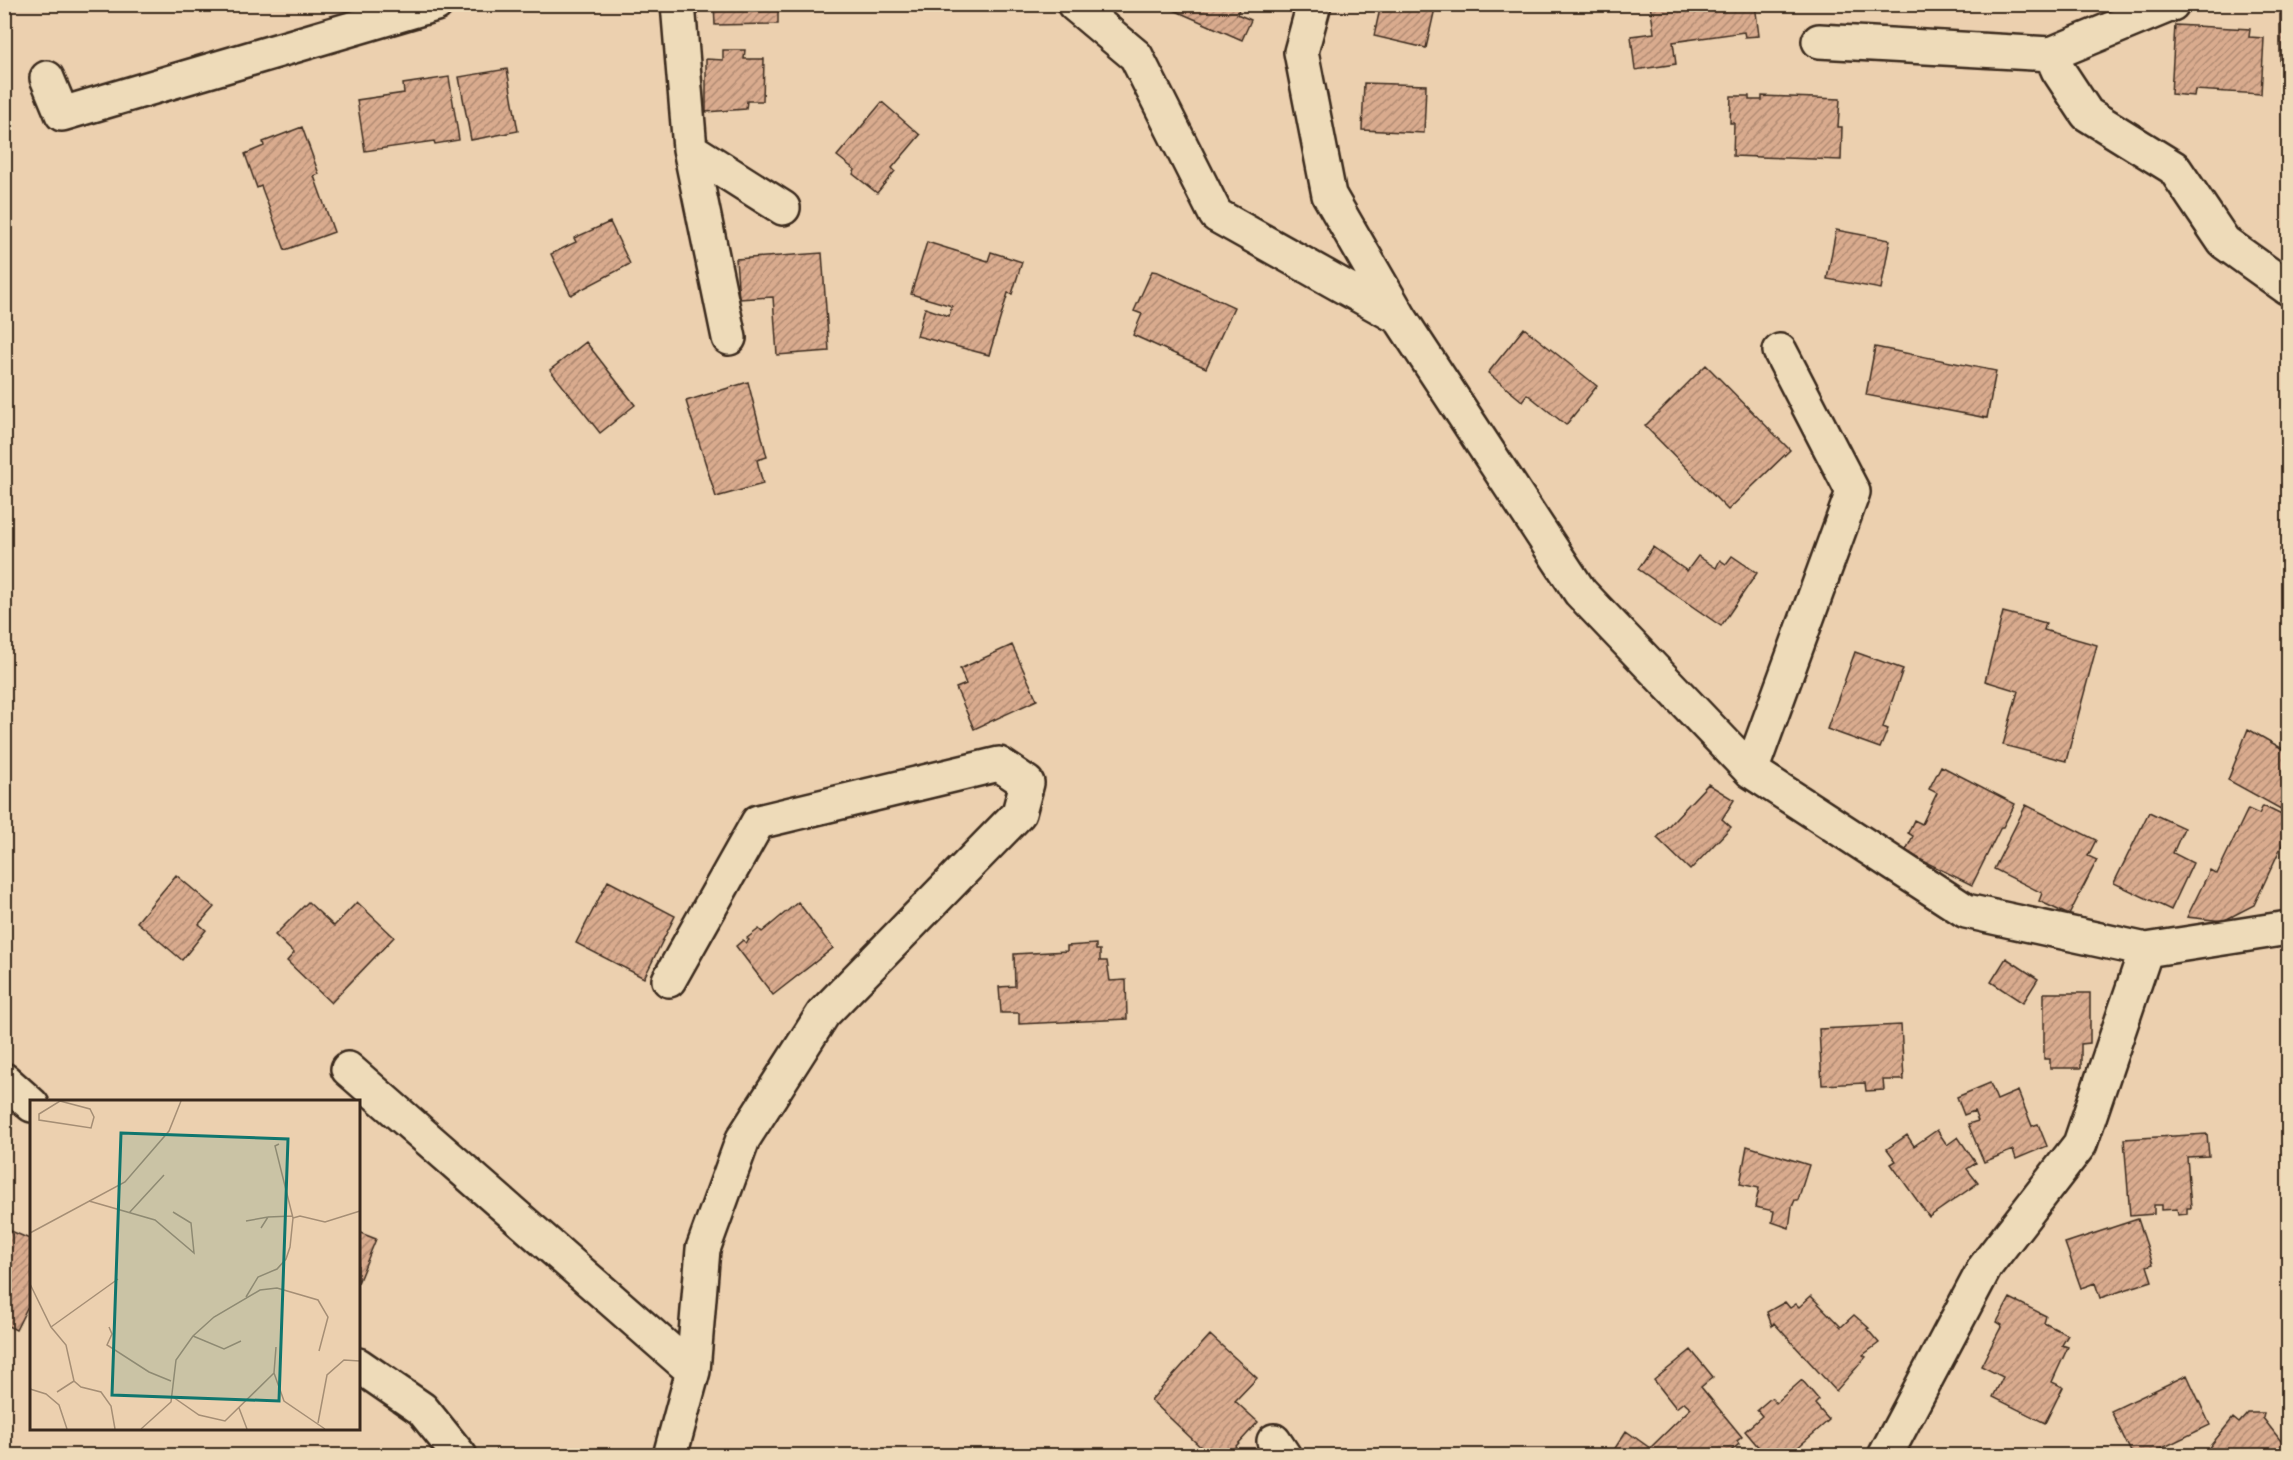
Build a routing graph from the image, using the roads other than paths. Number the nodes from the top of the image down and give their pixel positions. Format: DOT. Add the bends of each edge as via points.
graph roads {
  1 [pos="436,4"];
  2 [pos="678,4"];
  3 [pos="1074,4"];
  4 [pos="1314,4"];
  5 [pos="2172,4"];
  6 [pos="1819,41"];
  7 [pos="2051,54"];
  8 [pos="47,78"];
  9 [pos="690,149"];
  10 [pos="783,208"];
  11 [pos="2289,288"];
  12 [pos="1400,318"];
  13 [pos="729,338"];
  14 [pos="1780,351"];
  15 [pos="1751,771"];
  16 [pos="2289,928"];
  17 [pos="2146,950"];
  18 [pos="669,980"];
  19 [pos="348,1069"];
  20 [pos="4,1080"];
  21 [pos="30,1103"];
  22 [pos="360,1366"];
  23 [pos="693,1371"];
  24 [pos="460,1455"];
  25 [pos="670,1455"];
  26 [pos="1885,1455"];
  1 -- 8 [label="street" via="62,114"];
  2 -- 9 [label="street"];
  3 -- 12 [label="street" via="1136,56 1216,215"];
  4 -- 12 [label="street" via="1301,52 1329,195"];
  5 -- 7 [label="street"];
  6 -- 7 [label="street"];
  7 -- 11 [label="street" via="2087,114 2174,168 2224,242"];
  9 -- 10 [label="street"];
  9 -- 13 [label="street"];
  12 -- 15 [label="street" via="1580,592"];
  14 -- 15 [label="street" via="1853,492"];
  15 -- 17 [label="street" via="1966,911"];
  16 -- 17 [label="street"];
  17 -- 26 [label="street" via="2080,1144 1985,1267"];
  18 -- 23 [label="street" via="758,822 999,764 1027,783 1019,813 823,1014 742,1139 703,1249"];
  19 -- 23 [label="street"];
  20 -- 21 [label="street"];
  22 -- 24 [label="street" via="422,1409"];
  23 -- 25 [label="street"];
}
